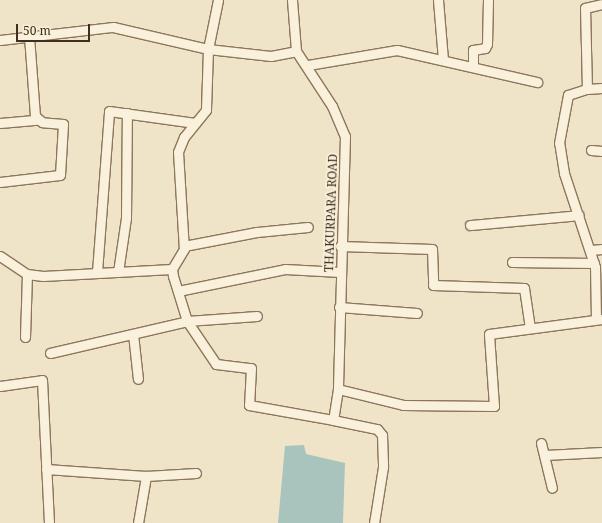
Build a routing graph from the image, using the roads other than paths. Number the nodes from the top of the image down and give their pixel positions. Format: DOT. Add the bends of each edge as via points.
graph roads {
  1 [pos="218,0"];
  2 [pos="292,0"];
  3 [pos="438,0"];
  4 [pos="488,0"];
  5 [pos="602,4"];
  6 [pos="29,36"];
  7 [pos="0,40"];
  8 [pos="208,49"];
  9 [pos="296,51"];
  10 [pos="442,60"];
  11 [pos="308,65"];
  12 [pos="473,66"];
  13 [pos="537,82"];
  14 [pos="602,88"];
  15 [pos="587,89"];
  16 [pos="127,113"];
  17 [pos="37,120"];
  18 [pos="0,123"];
  19 [pos="195,123"];
  20 [pos="591,150"];
  21 [pos="602,151"];
  22 [pos="0,182"];
  23 [pos="579,215"];
  24 [pos="470,225"];
  25 [pos="308,228"];
  26 [pos="184,246"];
  27 [pos="340,246"];
  28 [pos="602,249"];
  29 [pos="591,250"];
  30 [pos="0,256"];
  31 [pos="512,262"];
  32 [pos="594,263"];
  33 [pos="172,269"];
  34 [pos="97,272"];
  35 [pos="118,272"];
  36 [pos="340,272"];
  37 [pos="27,274"];
  38 [pos="178,291"];
  39 [pos="339,307"];
  40 [pos="417,313"];
  41 [pos="257,316"];
  42 [pos="599,318"];
  43 [pos="187,321"];
  44 [pos="530,328"];
  45 [pos="133,334"];
  46 [pos="25,338"];
  47 [pos="50,353"];
  48 [pos="138,379"];
  49 [pos="0,386"];
  50 [pos="338,389"];
  51 [pos="333,420"];
  52 [pos="541,443"];
  53 [pos="602,452"];
  54 [pos="545,455"];
  55 [pos="46,469"];
  56 [pos="196,473"];
  57 [pos="146,476"];
  58 [pos="552,488"];
  59 [pos="49,523"];
  60 [pos="138,523"];
  61 [pos="374,523"];
  1 -- 8 [label="street"];
  2 -- 9 [label="street"];
  3 -- 10 [label="street"];
  4 -- 12 [label="street" via="487,44 484,48 473,50"];
  5 -- 15 [label="street" via="585,8"];
  6 -- 7 [label="street"];
  6 -- 8 [label="street" via="112,27"];
  6 -- 17 [label="street"];
  8 -- 9 [label="street" via="271,56"];
  8 -- 19 [label="street" via="206,110"];
  9 -- 11 [label="street, THAKURPARA ROAD"];
  10 -- 11 [label="street" via="397,50"];
  10 -- 12 [label="street"];
  11 -- 27 [label="street, THAKURPARA ROAD" via="345,136"];
  12 -- 13 [label="street"];
  14 -- 15 [label="street"];
  15 -- 23 [label="street" via="568,95 559,143 564,173"];
  16 -- 19 [label="street"];
  16 -- 34 [label="street" via="109,111"];
  16 -- 35 [label="street" via="126,218"];
  17 -- 18 [label="street"];
  17 -- 22 [label="street" via="63,124 60,175"];
  19 -- 26 [label="street" via="184,137 178,152"];
  20 -- 21 [label="street"];
  23 -- 24 [label="street"];
  23 -- 29 [label="street"];
  25 -- 26 [label="street" via="257,232"];
  26 -- 33 [label="street"];
  27 -- 36 [label="street, THAKURPARA ROAD"];
  27 -- 44 [label="street" via="432,248 433,285 524,288"];
  28 -- 29 [label="street"];
  29 -- 32 [label="street"];
  30 -- 37 [label="street"];
  31 -- 32 [label="street"];
  32 -- 42 [label="street"];
  33 -- 35 [label="street"];
  33 -- 38 [label="street"];
  34 -- 35 [label="street"];
  34 -- 37 [label="street"];
  36 -- 38 [label="street" via="285,269"];
  36 -- 39 [label="street, THAKURPARA ROAD"];
  37 -- 46 [label="street"];
  38 -- 43 [label="street"];
  39 -- 40 [label="street"];
  39 -- 50 [label="street, THAKURPARA ROAD"];
  41 -- 43 [label="street"];
  42 -- 44 [label="street"];
  43 -- 45 [label="street"];
  43 -- 51 [label="street" via="216,364 251,368 249,405"];
  44 -- 50 [label="street" via="489,334 494,406 403,405 359,397"];
  45 -- 47 [label="street"];
  45 -- 48 [label="street"];
  49 -- 55 [label="street" via="42,380"];
  50 -- 51 [label="street, THAKURPARA ROAD"];
  51 -- 61 [label="street" via="377,429 382,435 383,468"];
  52 -- 54 [label="street"];
  53 -- 54 [label="street"];
  54 -- 58 [label="street"];
  55 -- 57 [label="street"];
  55 -- 59 [label="street"];
  56 -- 57 [label="street"];
  57 -- 60 [label="street"];
}
